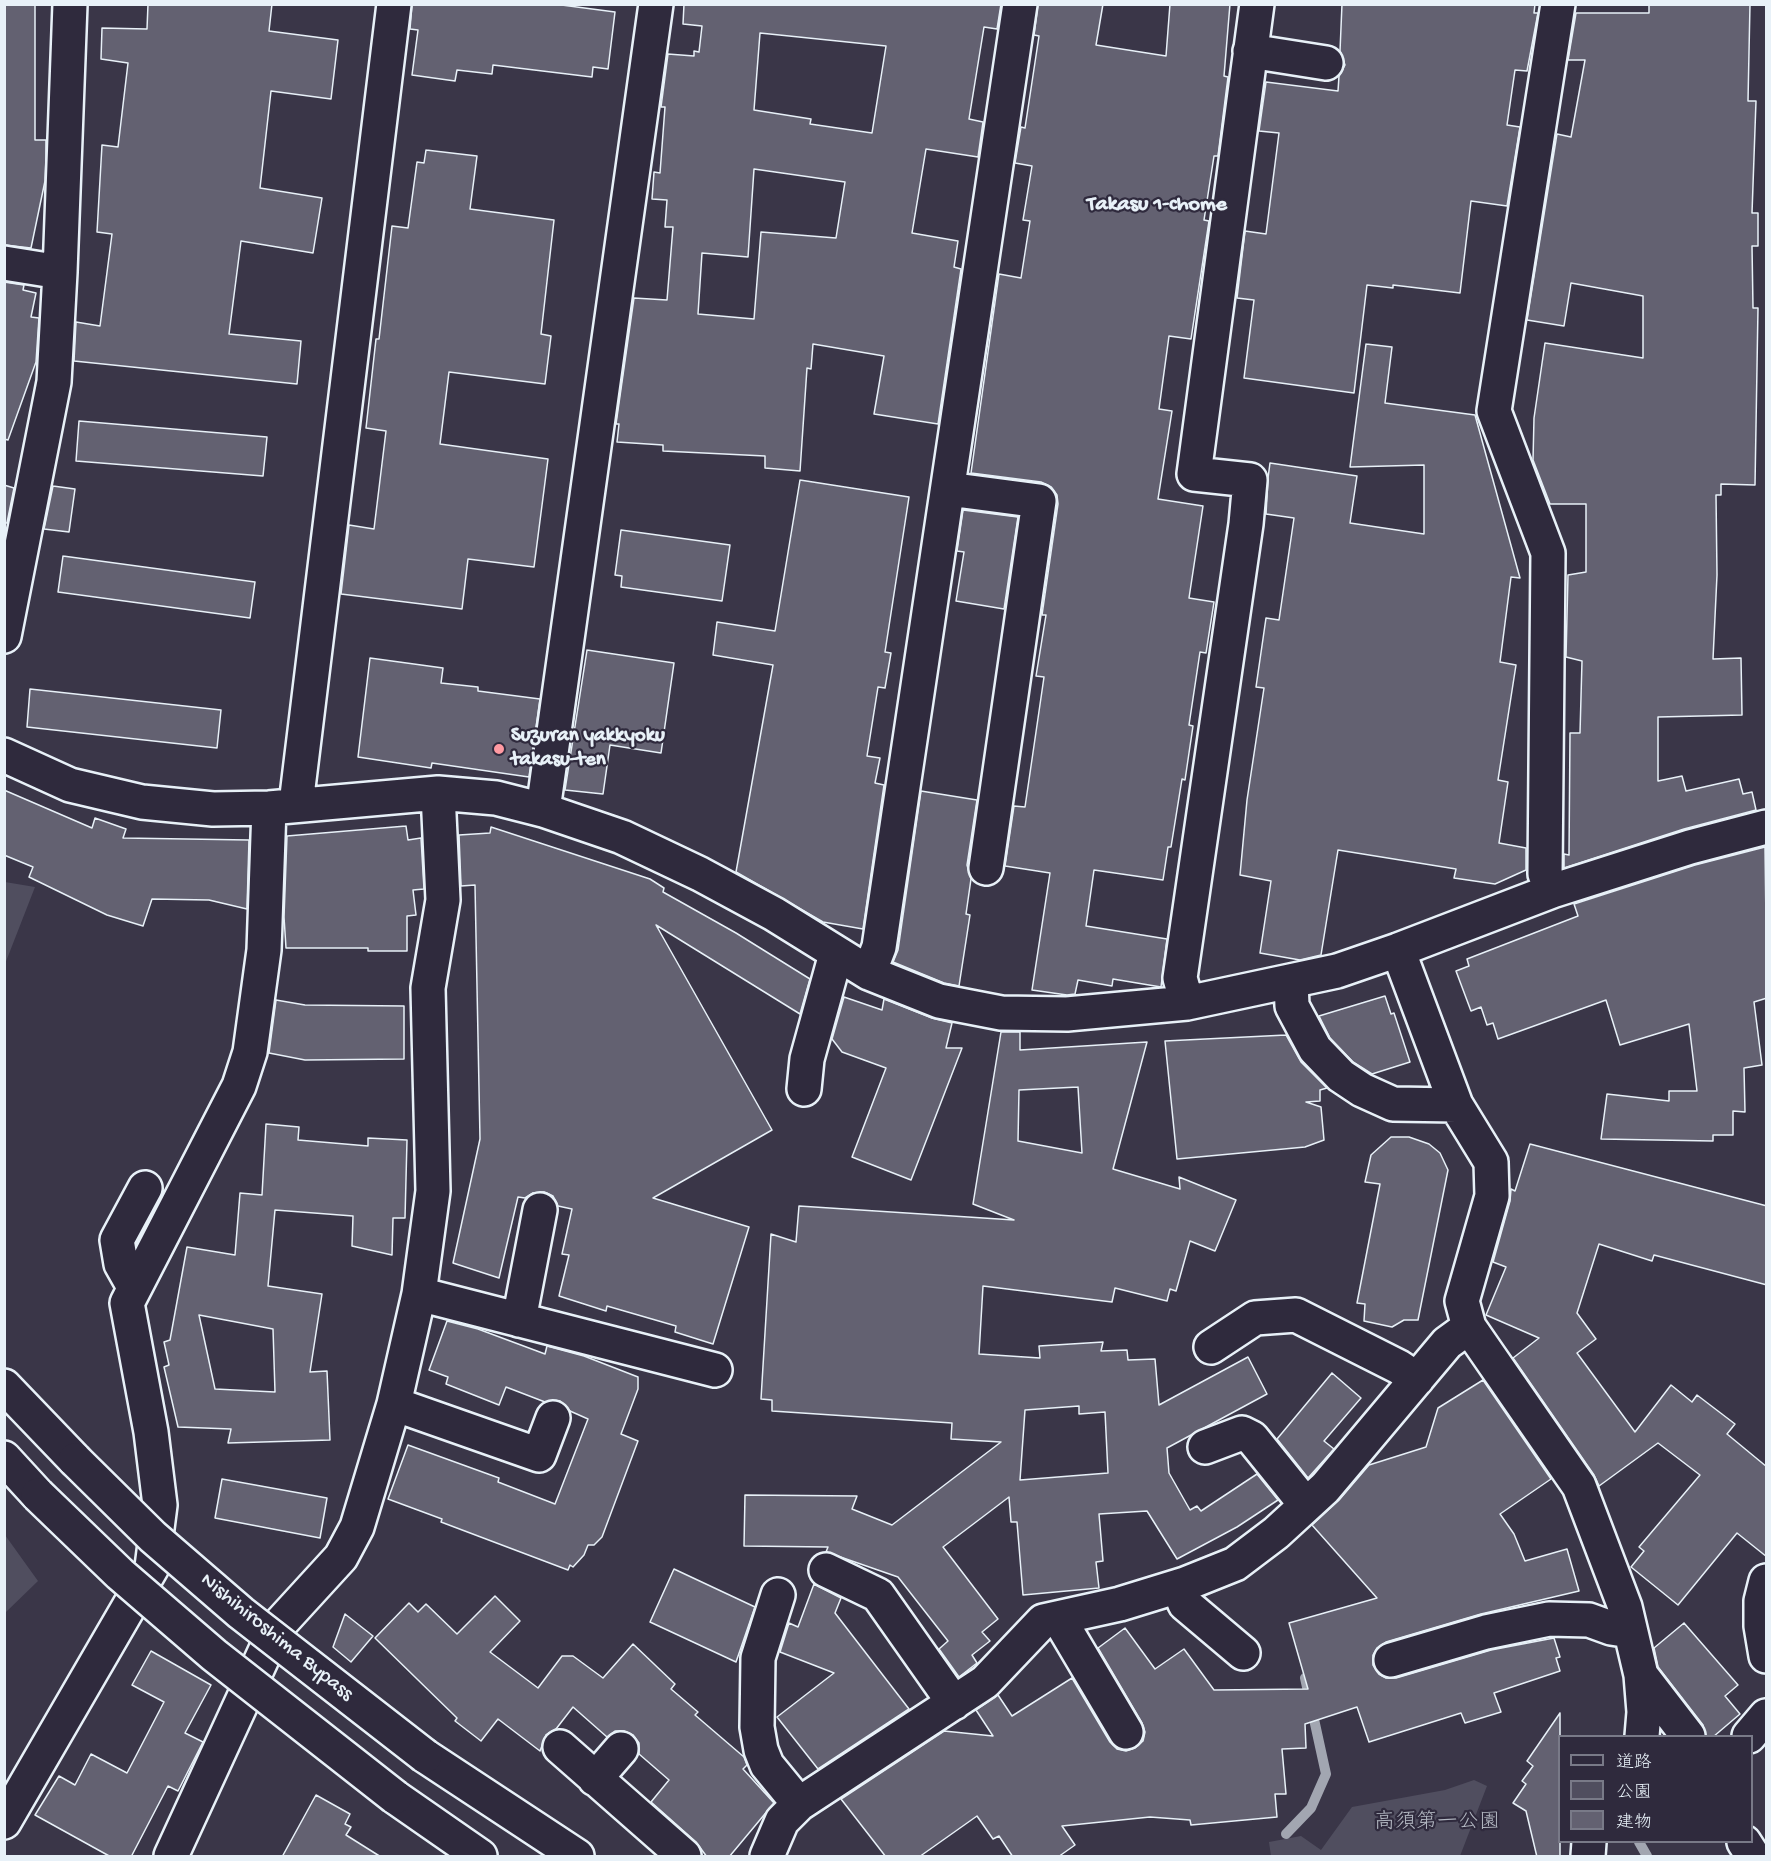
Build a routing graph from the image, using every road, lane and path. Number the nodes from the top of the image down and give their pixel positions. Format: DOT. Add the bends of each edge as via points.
graph roads {
  1 [pos="70,4"];
  2 [pos="394,4"];
  3 [pos="656,4"];
  4 [pos="1020,4"];
  5 [pos="1257,4"];
  6 [pos="1558,4"];
  7 [pos="1250,51"];
  8 [pos="1326,63"];
  9 [pos="4,263"];
  10 [pos="60,272"];
  11 [pos="948,489"];
  12 [pos="4,636"];
  13 [pos="4,755"];
  14 [pos="438,793"];
  15 [pos="283,806"];
  16 [pos="543,810"];
  17 [pos="1767,827"];
  18 [pos="986,868"];
  19 [pos="1552,891"];
  20 [pos="1398,950"];
  21 [pos="836,954"];
  22 [pos="869,972"];
  23 [pos="1291,981"];
  24 [pos="1187,1003"];
  25 [pos="804,1089"];
  26 [pos="1456,1105"];
  27 [pos="145,1188"];
  28 [pos="540,1210"];
  29 [pos="134,1287"];
  30 [pos="419,1294"];
  31 [pos="519,1320"];
  32 [pos="1468,1326"];
  33 [pos="1211,1347"];
  34 [pos="716,1370"];
  35 [pos="1417,1379"];
  36 [pos="4,1386"];
  37 [pos="394,1404"];
  38 [pos="553,1418"];
  39 [pos="1205,1447"];
  40 [pos="4,1458"];
  41 [pos="1306,1505"];
  42 [pos="826,1570"];
  43 [pos="1767,1581"];
  44 [pos="1178,1587"];
  45 [pos="778,1595"];
  46 [pos="1063,1617"];
  47 [pos="1630,1631"];
  48 [pos="1243,1653"];
  49 [pos="1767,1656"];
  50 [pos="1391,1660"];
  51 [pos="1641,1675"];
  52 [pos="954,1703"];
  53 [pos="1767,1716"];
  54 [pos="1126,1732"];
  55 [pos="1642,1735"];
  56 [pos="1686,1735"];
  57 [pos="1751,1735"];
  58 [pos="560,1747"];
  59 [pos="621,1749"];
  60 [pos="595,1779"];
  61 [pos="799,1804"];
  62 [pos="4,1822"];
  63 [pos="1745,1843"];
  64 [pos="173,1856"];
  65 [pos="480,1857"];
  66 [pos="576,1857"];
  67 [pos="684,1857"];
  68 [pos="767,1857"];
  69 [pos="1753,1857"];
  1 -- 10 [label="main road"];
  2 -- 15 [label="main road"];
  3 -- 16 [label="main road"];
  4 -- 11 [label="main road"];
  5 -- 7 [label="main road"];
  6 -- 19 [label="main road" via="1494,411 1548,553 1545,874"];
  7 -- 8 [label="main road"];
  7 -- 24 [label="main road" via="1194,474 1250,480 1180,978"];
  9 -- 10 [label="main road"];
  10 -- 12 [label="main road" via="54,382"];
  11 -- 18 [label="main road" via="1039,501"];
  11 -- 22 [label="main road" via="879,947"];
  13 -- 15 [label="main road" via="70,785 142,802 213,809"];
  14 -- 15 [label="main road"];
  14 -- 16 [label="main road" via="496,798"];
  14 -- 30 [label="main road" via="443,900 428,988 433,1191"];
  15 -- 29 [label="main road" via="250,1052 239,1086"];
  16 -- 21 [label="main road" via="622,837 700,874 774,914"];
  17 -- 19 [label="main road"];
  19 -- 20 [label="main road"];
  20 -- 23 [label="main road"];
  20 -- 26 [label="main road"];
  21 -- 22 [label="main road"];
  21 -- 25 [label="main road" via="807,1059"];
  22 -- 24 [label="main road" via="939,1001 1001,1013 1067,1014"];
  23 -- 24 [label="main road"];
  23 -- 26 [label="main road" via="1292,1005 1315,1049 1341,1076 1393,1104"];
  26 -- 32 [label="main road" via="1491,1162 1492,1196 1462,1301"];
  27 -- 29 [label="main road" via="117,1240 121,1264"];
  28 -- 31 [label="main road"];
  29 -- 62 [label="main road" via="127,1303 128,1320 151,1432 160,1504 152,1567"];
  30 -- 31 [label="main road"];
  30 -- 37 [label="main road"];
  31 -- 34 [label="main road"];
  32 -- 35 [label="main road" via="1447,1343"];
  32 -- 47 [label="main road" via="1579,1486 1625,1607"];
  33 -- 35 [label="main road" via="1256,1318 1296,1315 1399,1366"];
  35 -- 41 [label="main road" via="1326,1488"];
  36 -- 66 [label="main road, Nishihiroshima Bypass, bridge" via="153,1537 241,1613 425,1756"];
  37 -- 38 [label="main road" via="539,1455"];
  37 -- 64 [label="main road" via="357,1527 341,1557 276,1628"];
  39 -- 41 [label="main road" via="1242,1433 1252,1438"];
  40 -- 65 [label="main road, bridge" via="120,1574 214,1655 395,1797"];
  41 -- 44 [label="main road" via="1235,1564"];
  42 -- 52 [label="main road" via="878,1595"];
  43 -- 49 [label="main road" via="1761,1601 1761,1626"];
  44 -- 46 [label="main road"];
  44 -- 48 [label="main road" via="1185,1604"];
  45 -- 61 [label="main road" via="758,1658 757,1727 767,1765"];
  46 -- 52 [label="main road" via="1043,1621 985,1682"];
  46 -- 54 [label="main road" via="1065,1629"];
  47 -- 50 [label="main road" via="1588,1620 1549,1619 1486,1632"];
  47 -- 51 [label="main road"];
  51 -- 55 [label="main road"];
  51 -- 56 [label="main road"];
  52 -- 61 [label="main road"];
  53 -- 57 [label="main road"];
  58 -- 60 [label="main road"];
  59 -- 60 [label="main road"];
  60 -- 67 [label="main road"];
  61 -- 68 [label="main road" via="782,1821"];
  63 -- 69 [label="main road"];
}
